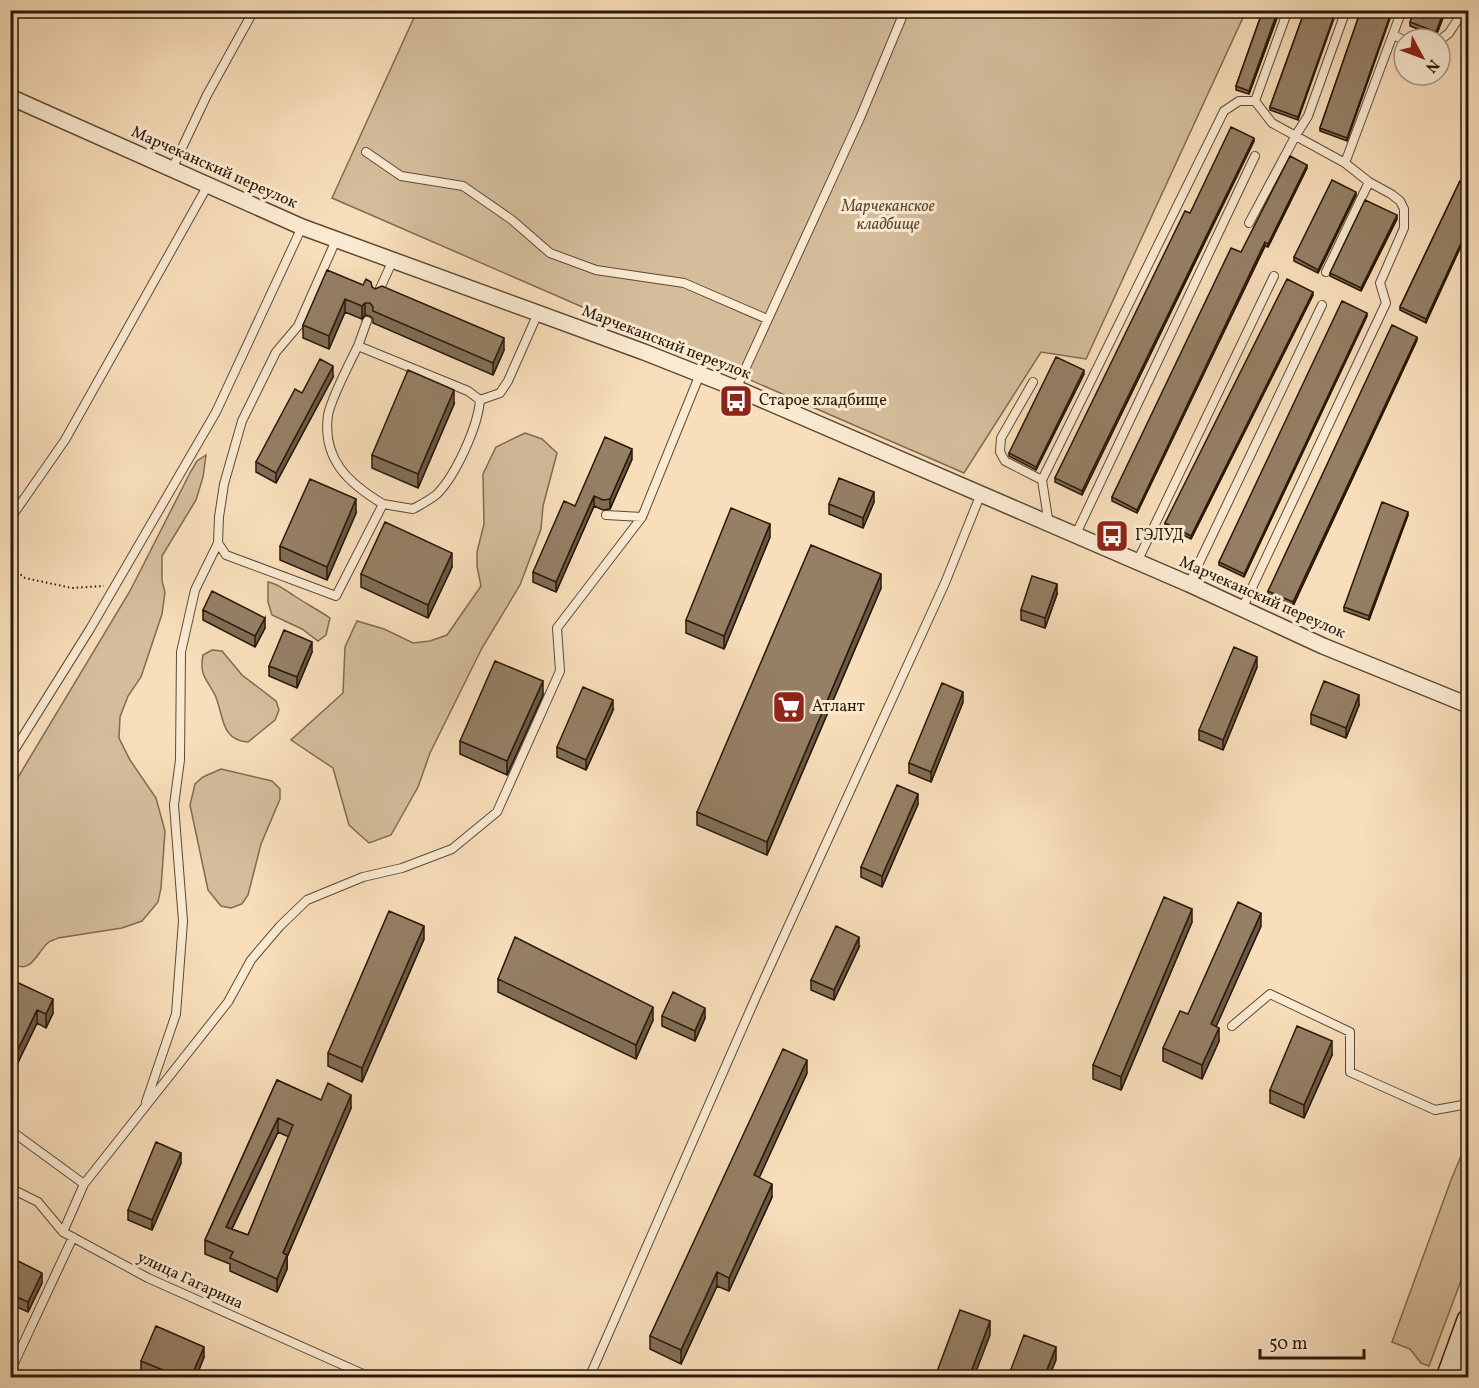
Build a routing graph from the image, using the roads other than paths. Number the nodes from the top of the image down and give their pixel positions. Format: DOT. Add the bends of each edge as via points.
graph roads {
  1 [pos="254,10"];
  2 [pos="905,10"];
  3 [pos="1288,10"];
  4 [pos="1346,10"];
  5 [pos="1402,10"];
  6 [pos="1464,11"];
  7 [pos="1396,27"];
  8 [pos="1452,29"];
  9 [pos="1392,38"];
  10 [pos="10,98"];
  11 [pos="1255,101"];
  12 [pos="1296,135"];
  13 [pos="366,152"];
  14 [pos="1256,156"];
  15 [pos="1345,163"];
  16 [pos="172,169"];
  17 [pos="1369,182"];
  18 [pos="208,185"];
  19 [pos="1249,223"];
  20 [pos="302,227"];
  21 [pos="336,240"];
  22 [pos="393,260"];
  23 [pos="1326,272"];
  24 [pos="1274,276"];
  25 [pos="377,296"];
  26 [pos="1322,304"];
  27 [pos="538,313"];
  28 [pos="767,319"];
  29 [pos="367,321"];
  30 [pos="358,346"];
  31 [pos="700,374"];
  32 [pos="1033,382"];
  33 [pos="736,389"];
  34 [pos="480,400"];
  35 [pos="1042,480"];
  36 [pos="980,496"];
  37 [pos="382,504"];
  38 [pos="606,515"];
  39 [pos="642,518"];
  40 [pos="10,519"];
  41 [pos="1049,525"];
  42 [pos="1075,536"];
  43 [pos="218,543"];
  44 [pos="1137,562"];
  45 [pos="1189,584"];
  46 [pos="1242,609"];
  47 [pos="1468,705"];
  48 [pos="10,757"];
  49 [pos="1232,1026"];
  50 [pos="1468,1104"];
  51 [pos="144,1108"];
  52 [pos="10,1130"];
  53 [pos="84,1184"];
  54 [pos="10,1188"];
  55 [pos="63,1232"];
  56 [pos="73,1237"];
  57 [pos="1468,1320"];
  58 [pos="10,1372"];
  59 [pos="372,1377"];
  60 [pos="589,1377"];
  61 [pos="1447,1377"];
  1 -- 16 [label="lane"];
  2 -- 28 [label="lane"];
  3 -- 11 [label="lane"];
  4 -- 12 [label="lane" via="1308,117"];
  5 -- 7 [label="lane"];
  6 -- 8 [label="lane"];
  9 -- 15 [label="lane"];
  10 -- 16 [label="street, Марчеканский переулок"];
  11 -- 12 [label="lane" via="1272,123"];
  11 -- 35 [label="lane" via="1239,101 1224,111"];
  12 -- 15 [label="lane"];
  12 -- 19 [label="lane"];
  13 -- 28 [label="lane" via="401,176 463,186 550,253 596,270 684,283"];
  14 -- 42 [label="lane"];
  15 -- 17 [label="lane"];
  16 -- 18 [label="street, Марчеканский переулок"];
  17 -- 23 [label="lane"];
  17 -- 46 [label="lane" via="1391,194 1404,209 1404,228 1380,283 1386,303"];
  18 -- 20 [label="street, Марчеканский переулок"];
  18 -- 40 [label="lane" via="65,440"];
  20 -- 21 [label="street, Марчеканский переулок"];
  20 -- 48 [label="lane" via="216,412"];
  21 -- 22 [label="street, Марчеканский переулок"];
  21 -- 43 [label="lane" via="298,326 276,352 242,421 224,483"];
  22 -- 25 [label="lane"];
  22 -- 27 [label="street, Марчеканский переулок"];
  24 -- 44 [label="lane"];
  26 -- 45 [label="lane"];
  27 -- 31 [label="street, Марчеканский переулок"];
  27 -- 34 [label="lane" via="500,393"];
  28 -- 33 [label="lane"];
  29 -- 30 [label="lane"];
  30 -- 34 [label="lane"];
  30 -- 37 [label="lane" via="328,413 328,442 340,470"];
  31 -- 33 [label="street, Марчеканский переулок"];
  31 -- 39 [label="lane"];
  32 -- 35 [label="lane" via="1000,438 1000,452 1005,460"];
  33 -- 36 [label="street, Марчеканский переулок"];
  34 -- 37 [label="lane" via="479,415 455,470 437,494 413,509"];
  35 -- 41 [label="lane"];
  36 -- 41 [label="street, Марчеканский переулок"];
  36 -- 60 [label="lane" via="945,583 756,997"];
  37 -- 43 [label="lane" via="336,597 226,555"];
  38 -- 39 [label="lane"];
  39 -- 51 [label="lane" via="557,628 560,671 497,812 452,849 402,868 363,877 307,900 251,960 228,1002"];
  41 -- 42 [label="street, Марчеканский переулок"];
  42 -- 44 [label="street, Марчеканский переулок"];
  43 -- 51 [label="lane" via="195,590 181,652 180,750 174,805 183,921 176,1014"];
  44 -- 45 [label="street, Марчеканский переулок"];
  45 -- 46 [label="street, Марчеканский переулок"];
  46 -- 47 [label="street, Марчеканский переулок"];
  49 -- 50 [label="lane" via="1270,994 1350,1032 1350,1072 1435,1110"];
  51 -- 53 [label="lane"];
  52 -- 53 [label="lane"];
  53 -- 55 [label="lane"];
  54 -- 55 [label="lane, улица Гагарина" via="38,1202"];
  55 -- 56 [label="lane, улица Гагарина"];
  56 -- 58 [label="lane"];
  56 -- 59 [label="lane, улица Гагарина" via="148,1278"];
  57 -- 61 [label="main road"];
}
